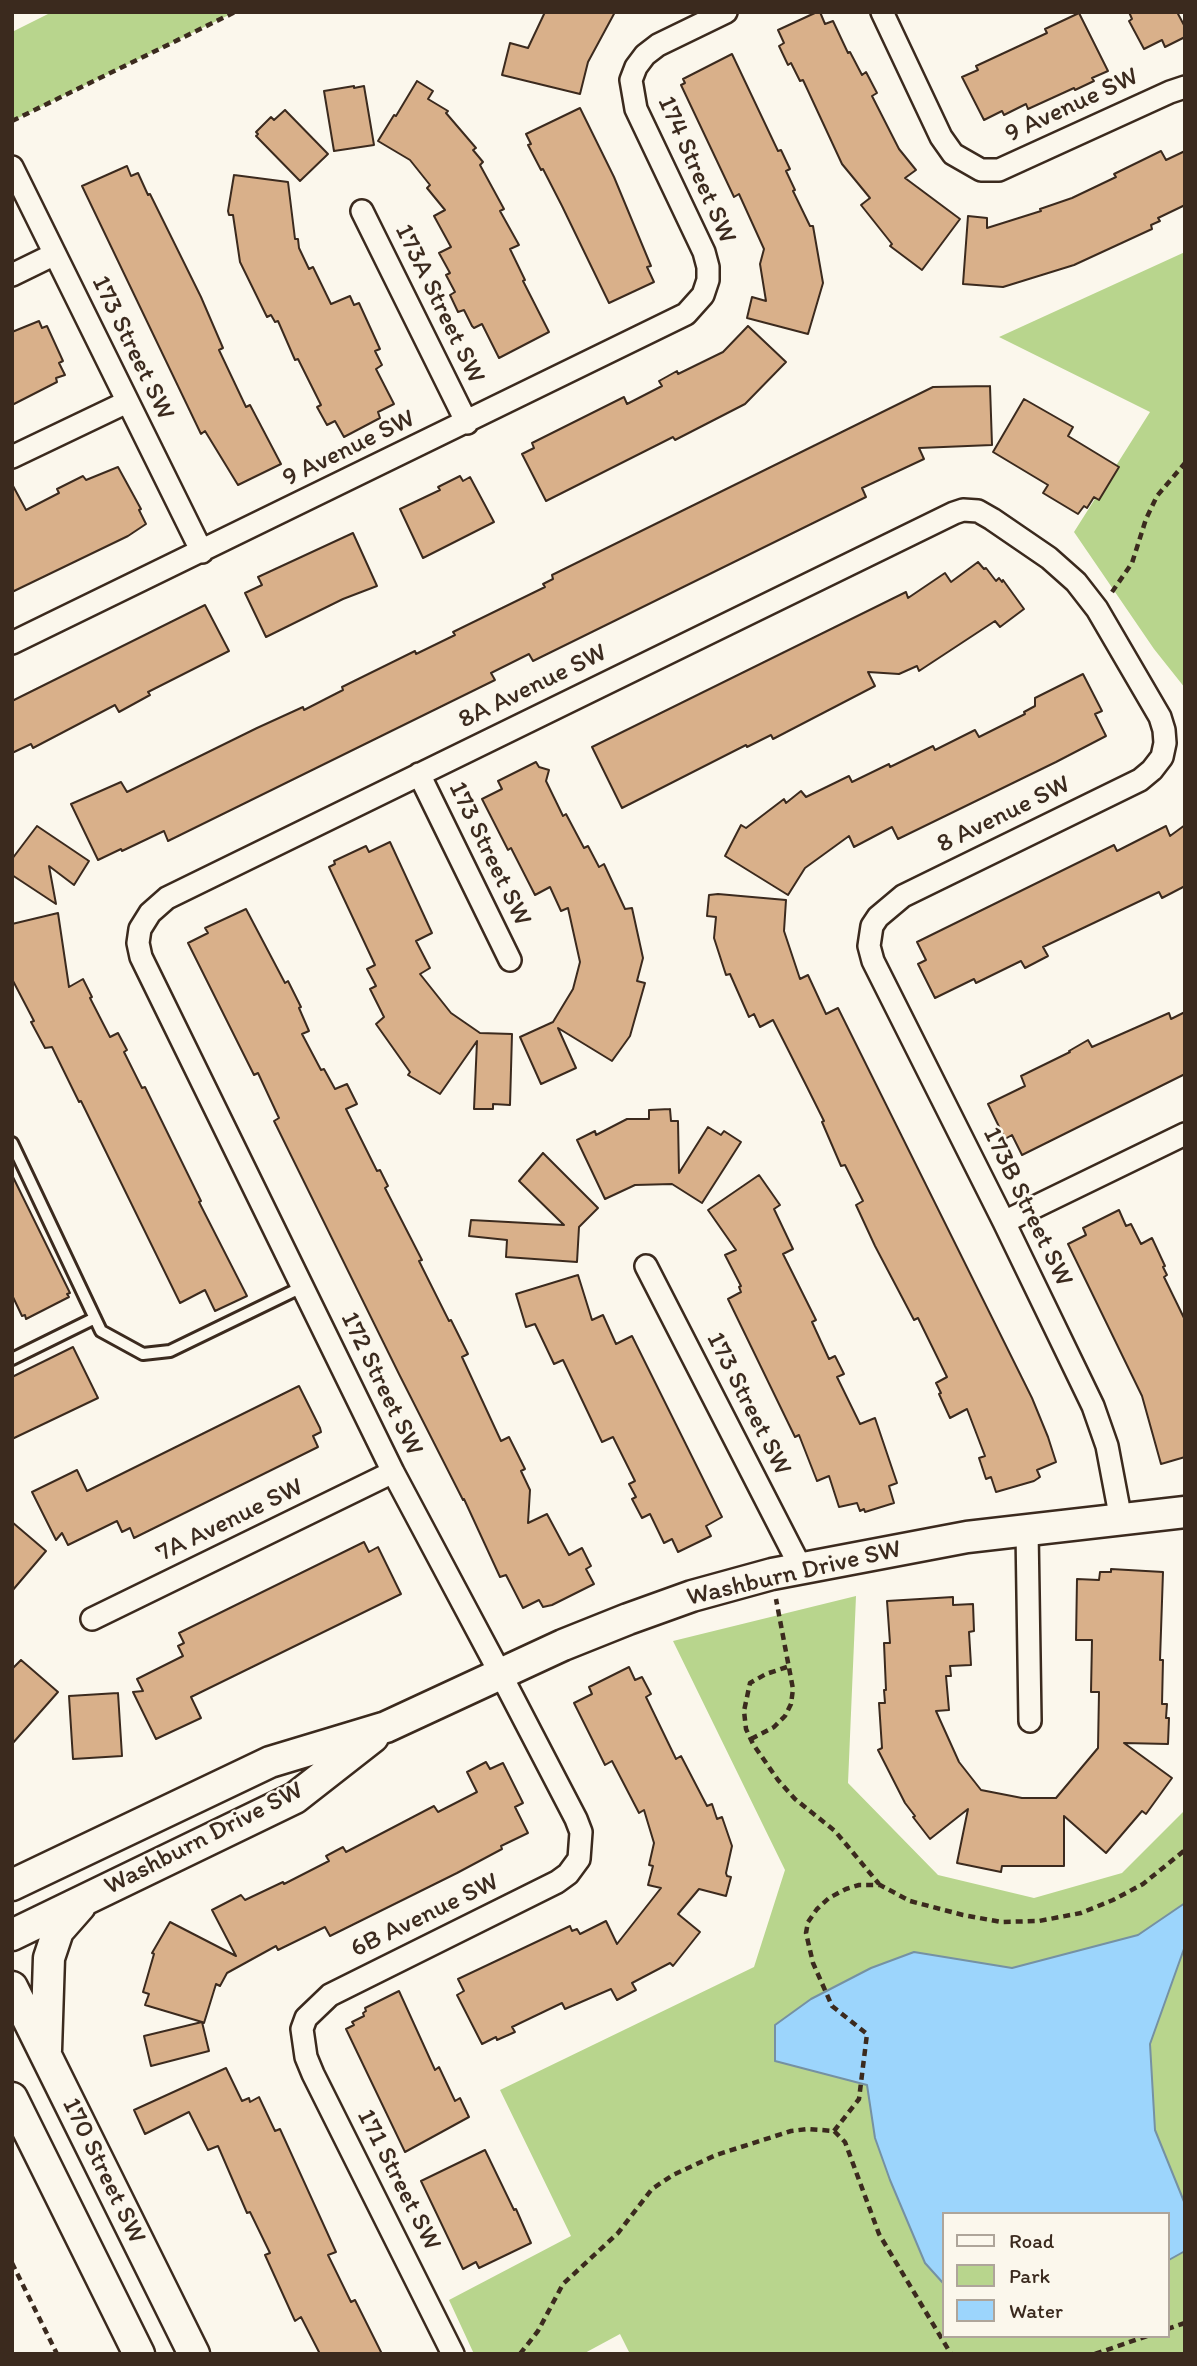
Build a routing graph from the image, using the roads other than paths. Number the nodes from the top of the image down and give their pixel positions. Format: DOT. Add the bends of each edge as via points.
graph roads {
  1 [pos="726,12"];
  2 [pos="882,12"];
  3 [pos="1185,87"];
  4 [pos="12,167"];
  5 [pos="362,211"];
  6 [pos="55,254"];
  7 [pos="12,275"];
  8 [pos="703,295"];
  9 [pos="127,402"];
  10 [pos="467,423"];
  11 [pos="12,457"];
  12 [pos="202,552"];
  13 [pos="12,643"];
  14 [pos="1162,757"];
  15 [pos="419,774"];
  16 [pos="872,926"];
  17 [pos="140,929"];
  18 [pos="510,960"];
  19 [pos="1185,1133"];
  20 [pos="12,1143"];
  21 [pos="1004,1222"];
  22 [pos="646,1266"];
  23 [pos="302,1287"];
  24 [pos="94,1318"];
  25 [pos="12,1359"];
  26 [pos="393,1472"];
  27 [pos="1185,1512"];
  28 [pos="1121,1520"];
  29 [pos="1027,1530"];
  30 [pos="787,1571"];
  31 [pos="92,1619"];
  32 [pos="500,1673"];
  33 [pos="1030,1721"];
  34 [pos="386,1727"];
  35 [pos="579,1859"];
  36 [pos="21,1874"];
  37 [pos="87,1898"];
  38 [pos="12,1935"];
  39 [pos="12,1987"];
  40 [pos="302,2029"];
  41 [pos="46,2055"];
  42 [pos="12,2098"];
  43 [pos="139,2354"];
  44 [pos="194,2354"];
  45 [pos="453,2354"];
  1 -- 8 [label="street, 174 Street SW" via="645,55 631,80 636,109 704,252 708,280"];
  2 -- 3 [label="street, 9 Avenue SW" via="941,137 953,154 981,170 999,170"];
  4 -- 6 [label="street, 173 Street SW"];
  5 -- 10 [label="street, 173A Street SW"];
  6 -- 7 [label="street"];
  6 -- 9 [label="street, 173 Street SW"];
  8 -- 10 [label="street, 9 Avenue SW" via="674,322"];
  9 -- 11 [label="street"];
  9 -- 12 [label="street, 173 Street SW"];
  10 -- 12 [label="street, 9 Avenue SW"];
  12 -- 13 [label="street, 9 Avenue SW"];
  14 -- 15 [label="street, 8A Avenue SW" via="1165,743 1160,717 1097,609 1076,582 1049,558 978,511 963,510"];
  14 -- 16 [label="street, 8 Avenue SW" via="1140,780 903,896"];
  15 -- 17 [label="street, 8A Avenue SW" via="166,898"];
  15 -- 18 [label="street, 173 Street SW"];
  16 -- 21 [label="street, 173B Street SW" via="869,946 873,961"];
  17 -- 23 [label="street, 172 Street SW" via="141,957"];
  19 -- 21 [label="street"];
  20 -- 24 [label="lane"];
  21 -- 28 [label="street, 173B Street SW" via="1093,1406 1107,1446"];
  22 -- 30 [label="street, 173 Street SW"];
  23 -- 24 [label="lane" via="170,1351 143,1354 101,1331"];
  23 -- 26 [label="street, 172 Street SW"];
  24 -- 25 [label="lane"];
  26 -- 31 [label="street, 7A Avenue SW"];
  26 -- 32 [label="street, 172 Street SW"];
  27 -- 28 [label="street, Washburn Drive SW"];
  28 -- 29 [label="street, Washburn Drive SW"];
  29 -- 30 [label="street, Washburn Drive SW"];
  29 -- 33 [label="street"];
  30 -- 32 [label="street, Washburn Drive SW" via="692,1596"];
  32 -- 34 [label="street, Washburn Drive SW"];
  32 -- 35 [label="street, 172 Street SW" via="576,1819 581,1832"];
  34 -- 36 [label="street, Washburn Drive SW" via="270,1762"];
  34 -- 37 [label="street, Washburn Drive SW" via="295,1798"];
  35 -- 40 [label="street, 6B Avenue SW" via="569,1874 556,1882 330,1995 306,2018"];
  37 -- 38 [label="street, Washburn Drive SW"];
  37 -- 41 [label="street" via="58,1931 49,1958"];
  39 -- 41 [label="street, 170 Street SW"];
  40 -- 45 [label="street, 171 Street SW" via="313,2074"];
  41 -- 44 [label="street, 170 Street SW"];
  42 -- 43 [label="street, 170 Street SW"];
}
